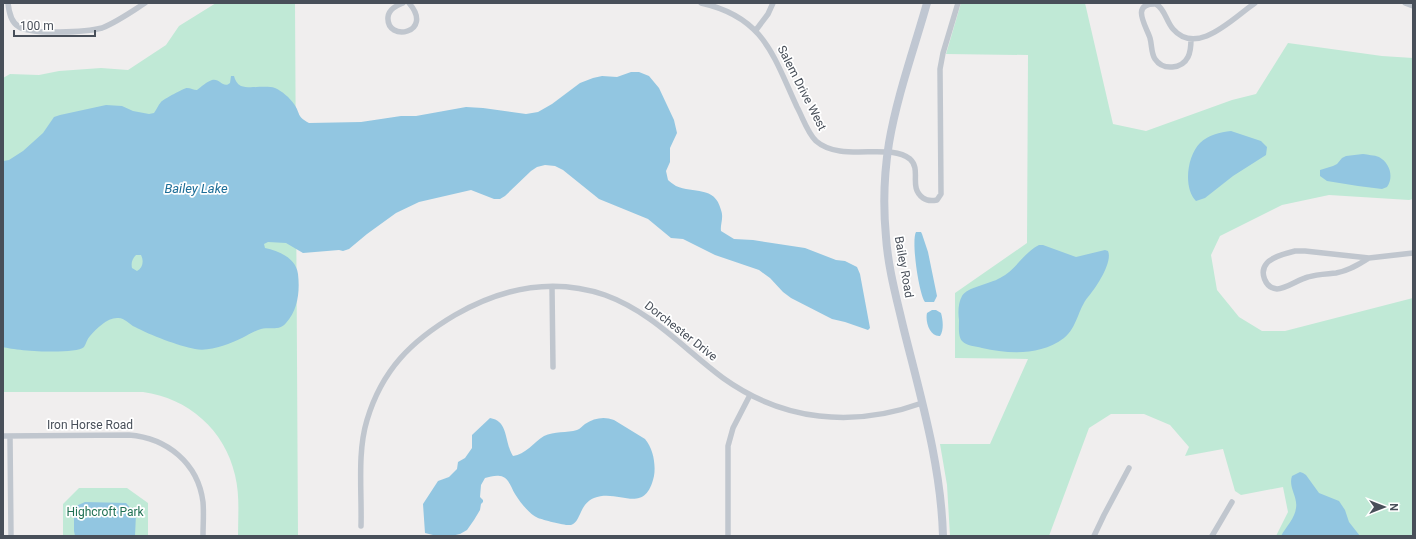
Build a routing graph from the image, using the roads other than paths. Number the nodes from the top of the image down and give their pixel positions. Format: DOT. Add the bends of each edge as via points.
graph roads {
  1 [pos="8,3"];
  2 [pos="144,3"];
  3 [pos="403,3"];
  4 [pos="409,3"];
  5 [pos="701,3"];
  6 [pos="773,3"];
  7 [pos="927,3"];
  8 [pos="958,3"];
  9 [pos="1254,3"];
  10 [pos="1405,3"];
  11 [pos="1413,6"];
  12 [pos="756,30"];
  13 [pos="1191,39"];
  14 [pos="887,153"];
  15 [pos="1413,253"];
  16 [pos="1369,258"];
  17 [pos="552,287"];
  18 [pos="552,367"];
  19 [pos="750,394"];
  20 [pos="922,403"];
  21 [pos="3,436"];
  22 [pos="10,436"];
  23 [pos="1129,468"];
  24 [pos="1232,502"];
  25 [pos="361,526"];
  26 [pos="11,536"];
  27 [pos="203,536"];
  28 [pos="728,536"];
  29 [pos="943,536"];
  30 [pos="1094,536"];
  31 [pos="1212,536"];
  1 -- 2 [label="street" via="10,14 17,25 27,31 40,32 94,30 116,22"];
  3 -- 4 [label="street" via="392,8 388,16 390,25 400,33 409,31 415,25 415,12"];
  5 -- 12 [label="street, Salem Drive West" via="734,14"];
  6 -- 12 [label="street" via="766,18"];
  7 -- 14 [label="main road, Bailey Road" via="894,117"];
  8 -- 14 [label="street, Salem Drive West" via="940,66 942,192 939,198 935,201 925,199 917,192 915,167 910,160 901,155"];
  9 -- 13 [label="street" via="1212,34 1201,39"];
  10 -- 11 [label="street"];
  12 -- 14 [label="street, Salem Drive West" via="768,46 815,140 829,149 840,151"];
  13 -- 13 [label="street" via="1178,34 1156,4 1148,4 1142,9 1141,16 1153,54 1163,66 1174,67 1184,63 1189,54"];
  14 -- 20 [label="main road, Bailey Road" via="884,195 887,248 894,290"];
  15 -- 16 [label="street"];
  16 -- 16 [label="street" via="1295,251 1268,263 1264,278 1273,288 1283,288 1310,276 1350,269"];
  17 -- 18 [label="street"];
  17 -- 19 [label="street, Dorchester Drive" via="583,289 626,304 658,324 723,377"];
  17 -- 25 [label="street, Dorchester Drive" via="513,290 494,296 439,325 404,354 373,402 367,421 361,457"];
  19 -- 20 [label="street, Dorchester Drive" via="790,411 834,418 875,416"];
  19 -- 28 [label="street" via="733,428 728,446"];
  20 -- 29 [label="main road, Bailey Road" via="939,481"];
  21 -- 22 [label="street, Iron Horse Road"];
  22 -- 26 [label="street"];
  22 -- 27 [label="street, Iron Horse Road" via="129,435 161,443 181,457 190,466 196,478 203,502"];
  23 -- 30 [label="street"];
  24 -- 31 [label="street"];
}
